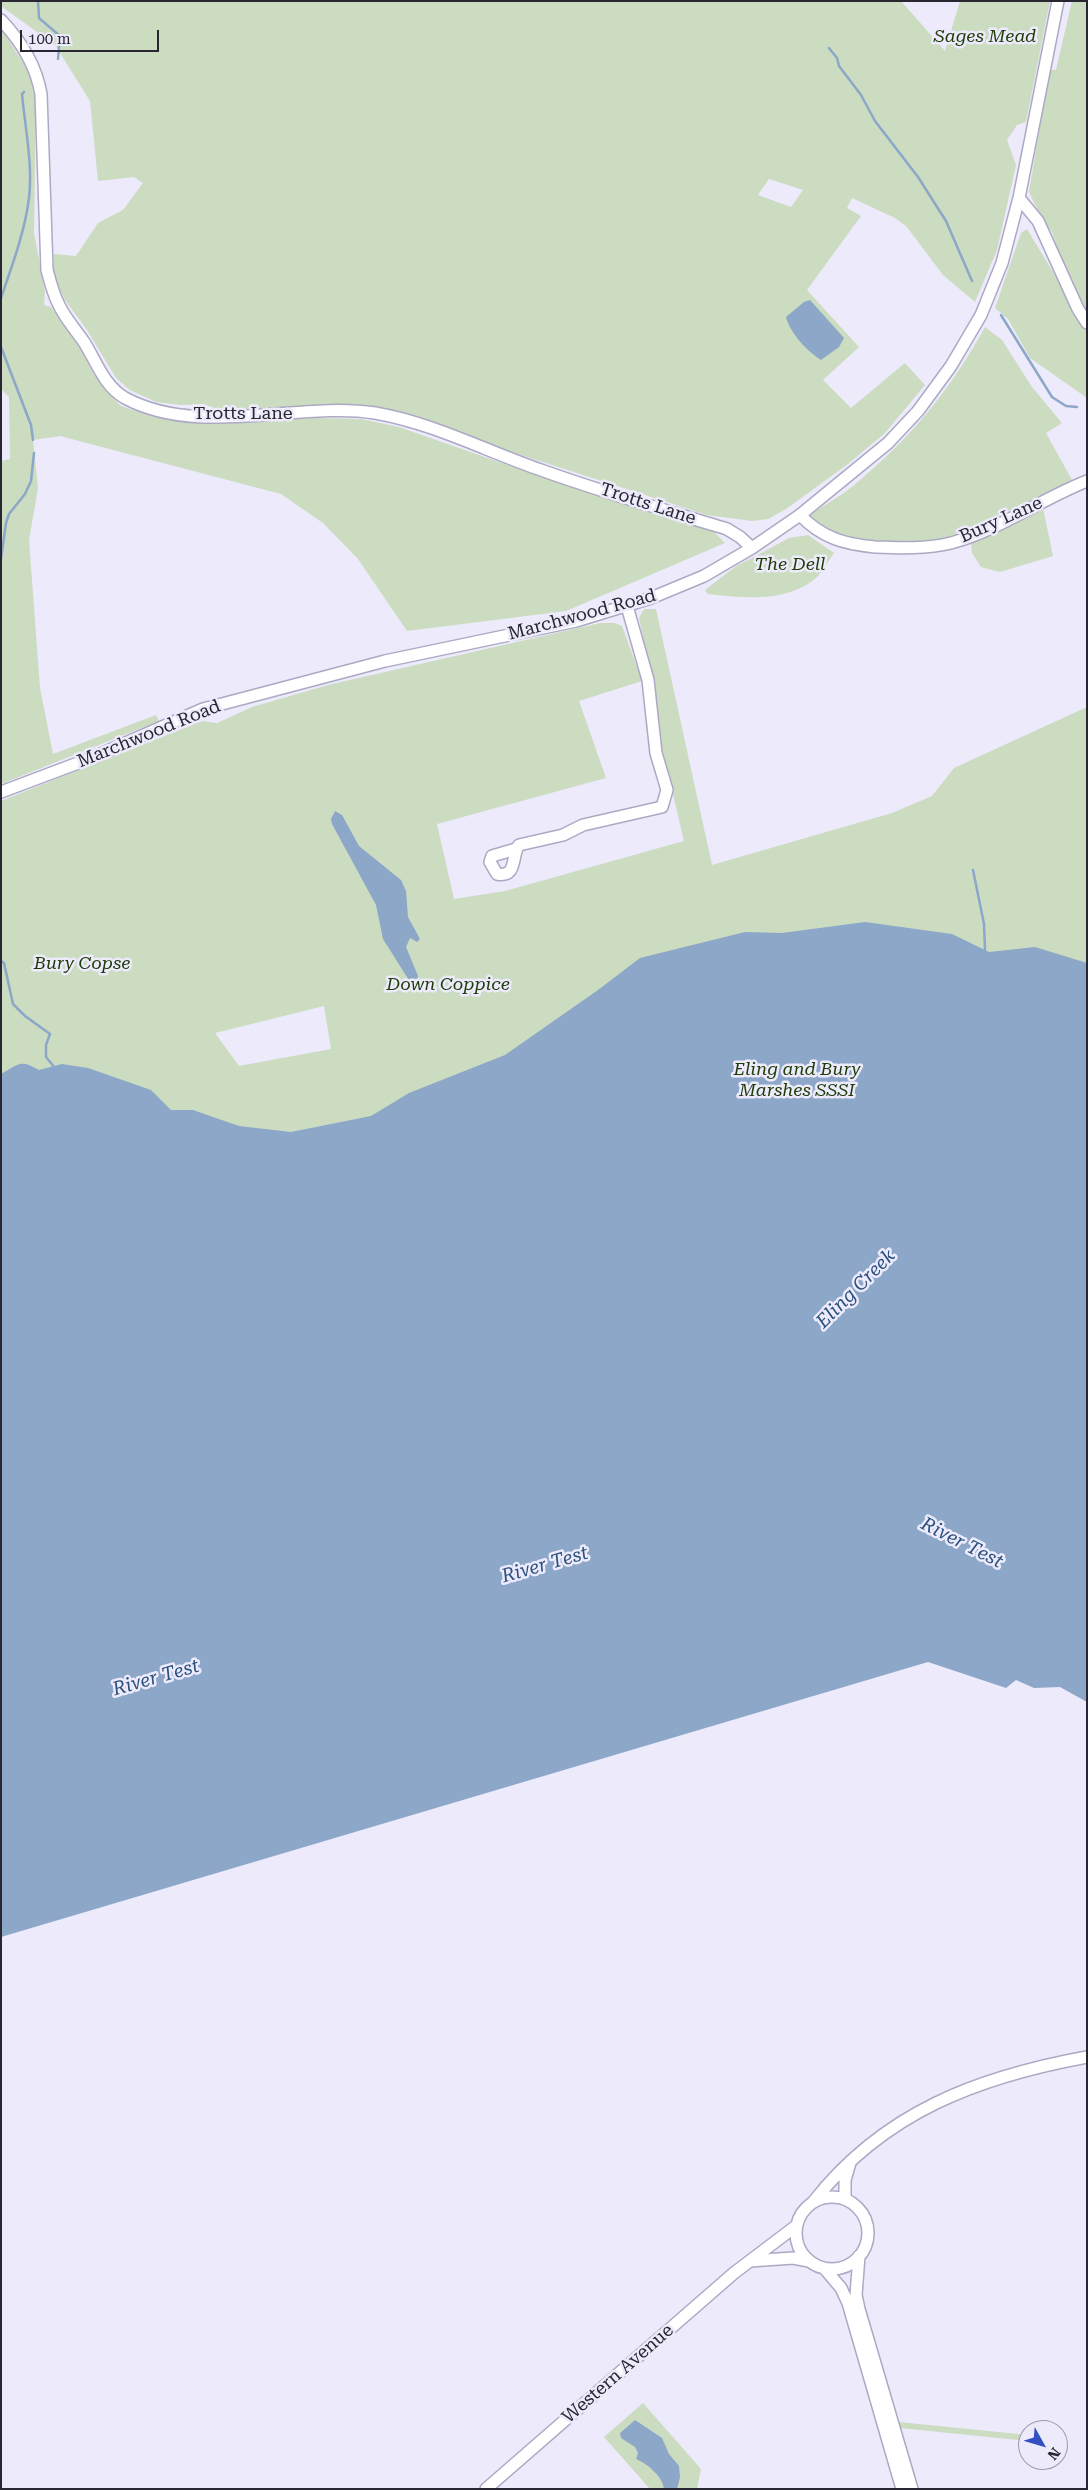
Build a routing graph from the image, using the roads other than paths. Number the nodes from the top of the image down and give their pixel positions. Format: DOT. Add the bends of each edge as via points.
graph roads {
  1 [pos="1058,1"];
  2 [pos="1,20"];
  3 [pos="1019,198"];
  4 [pos="1087,323"];
  5 [pos="1087,481"];
  6 [pos="800,515"];
  7 [pos="752,548"];
  8 [pos="627,606"];
  9 [pos="1,792"];
  10 [pos="516,849"];
  11 [pos="1087,2058"];
  12 [pos="850,2163"];
  13 [pos="845,2199"];
  14 [pos="814,2202"];
  15 [pos="796,2226"];
  16 [pos="859,2256"];
  17 [pos="750,2261"];
  18 [pos="809,2261"];
  19 [pos="824,2268"];
  20 [pos="883,2407"];
  21 [pos="486,2489"];
  22 [pos="902,2489"];
  23 [pos="912,2489"];
  1 -- 3 [label="street, Marchwood Road"];
  2 -- 7 [label="street, Trotts Lane" via="38,74 47,270 53,292 100,371 123,397 176,414 264,416 344,411 409,421 541,470 726,529 740,536"];
  3 -- 4 [label="street" via="1038,221"];
  3 -- 6 [label="street, Marchwood Road" via="998,272 981,316 951,366 918,411 888,443"];
  5 -- 6 [label="street, Bury Lane" via="965,538 928,546 884,547 836,541 815,529"];
  6 -- 7 [label="street, Marchwood Road"];
  7 -- 8 [label="street, Marchwood Road" via="683,586"];
  8 -- 9 [label="street, Marchwood Road" via="576,621 379,662 203,709 94,757"];
  8 -- 10 [label="street" via="648,680 656,753 667,790 662,807 583,825 563,834 519,845"];
  11 -- 12 [label="street" via="1035,2067 970,2087 924,2108 891,2128"];
  12 -- 13 [label="street" via="845,2180"];
  12 -- 14 [label="street" via="838,2171"];
  13 -- 14 [label="street" via="835,2197"];
  13 -- 16 [label="street" via="860,2211 867,2229 867,2238"];
  14 -- 15 [label="street" via="806,2208"];
  15 -- 17 [label="street, Western Avenue"];
  15 -- 18 [label="street" via="798,2245"];
  16 -- 19 [label="street" via="843,2267"];
  16 -- 20 [label="street" via="856,2295"];
  17 -- 18 [label="street" via="793,2258"];
  17 -- 21 [label="street, Western Avenue"];
  18 -- 19 [label="street"];
  19 -- 20 [label="street" via="839,2285 848,2303"];
  20 -- 22 [label="street"];
  20 -- 23 [label="street"];
}
